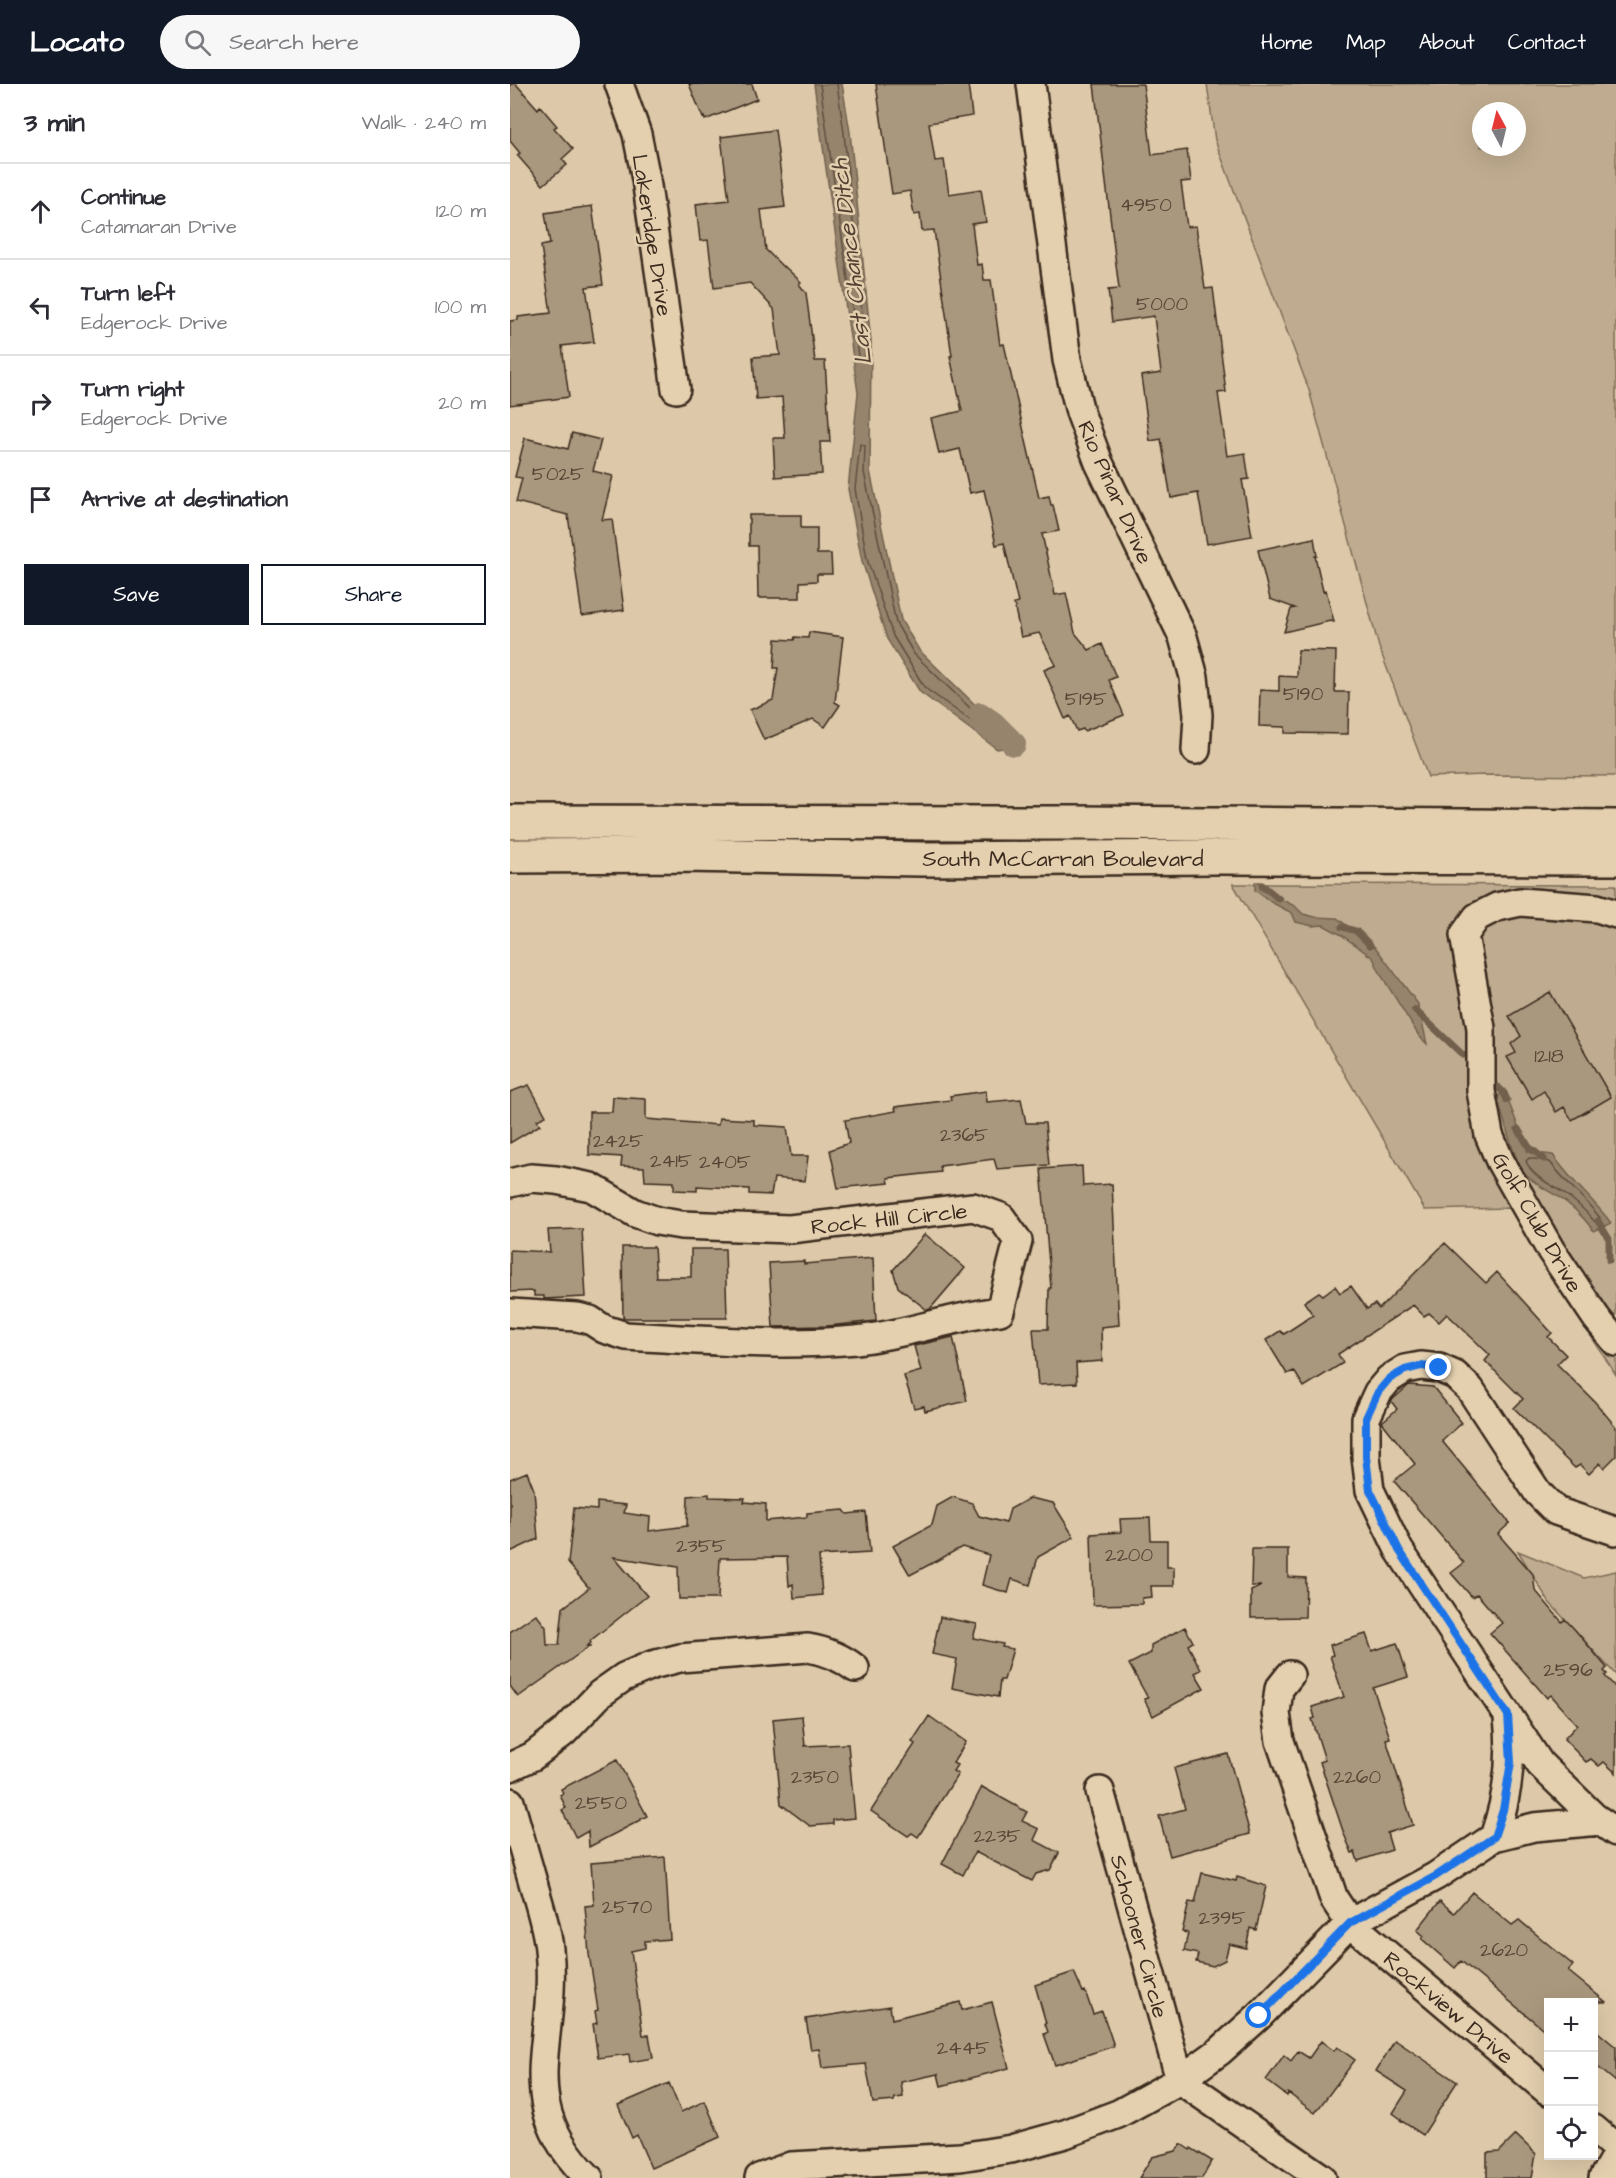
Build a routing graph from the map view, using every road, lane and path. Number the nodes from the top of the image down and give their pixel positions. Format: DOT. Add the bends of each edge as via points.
graph roads {
  1 [pos="619,84"];
  2 [pos="1031,84"];
  3 [pos="676,389"];
  4 [pos="1196,750"];
  5 [pos="510,822"];
  6 [pos="1616,827"];
  7 [pos="510,856"];
  8 [pos="1616,858"];
  9 [pos="1616,914"];
  10 [pos="510,1183"];
  11 [pos="510,1313"];
  12 [pos="1616,1342"];
  13 [pos="1615,1531"];
  14 [pos="855,1668"];
  15 [pos="1290,1675"];
  16 [pos="1508,1715"];
  17 [pos="510,1767"];
  18 [pos="1100,1791"];
  19 [pos="510,1802"];
  20 [pos="1608,1826"];
  21 [pos="1494,1837"];
  22 [pos="1350,1923"];
  23 [pos="1179,2080"];
  24 [pos="1544,2088"];
  25 [pos="1598,2133"];
  26 [pos="1616,2148"];
  27 [pos="1616,2155"];
  28 [pos="589,2178"];
  29 [pos="759,2178"];
  30 [pos="1322,2178"];
  31 [pos="1603,2178"];
  1 -- 3 [label="street, Lakeridge Drive" via="638,134"];
  2 -- 4 [label="street, Rio Pinar Drive" via="1067,360 1080,412 1099,463 1182,637 1194,677"];
  5 -- 6 [label="main road, South McCarran Boulevard"];
  7 -- 8 [label="main road, South McCarran Boulevard"];
  9 -- 12 [label="street, Golf Club Drive" via="1597,908 1520,902 1477,917 1464,934 1480,1028 1481,1091 1489,1135 1550,1249"];
  10 -- 11 [label="street, Rock Hill Circle" via="531,1178 591,1187 635,1213 681,1226 790,1229 973,1206 1001,1217 1018,1242 1000,1311 888,1336 779,1344 626,1336 576,1317"];
  13 -- 16 [label="street" via="1556,1511 1538,1493 1470,1389 1455,1376 1439,1368 1421,1366 1389,1379 1378,1392 1366,1418 1370,1490 1399,1550"];
  14 -- 17 [label="street" via="834,1655 808,1648 680,1658 652,1665 624,1677 600,1694 564,1732"];
  15 -- 22 [label="street, Rockview Drive" via="1279,1689 1276,1713 1280,1741 1334,1899"];
  16 -- 20 [label="street" via="1540,1764"];
  16 -- 21 [label="street" via="1508,1786"];
  18 -- 23 [label="street, Schooner Circle"];
  19 -- 28 [label="street" via="549,1948 550,1984 540,2089 546,2115 559,2141"];
  20 -- 21 [label="street" via="1534,1827"];
  21 -- 22 [label="street" via="1436,1876"];
  22 -- 23 [label="street" via="1259,2016"];
  22 -- 24 [label="street, Rockview Drive"];
  23 -- 29 [label="street" via="1118,2114 1011,2149 960,2157 791,2166"];
  23 -- 30 [label="street"];
  25 -- 26 [label="street"];
  27 -- 31 [label="street"];
}
